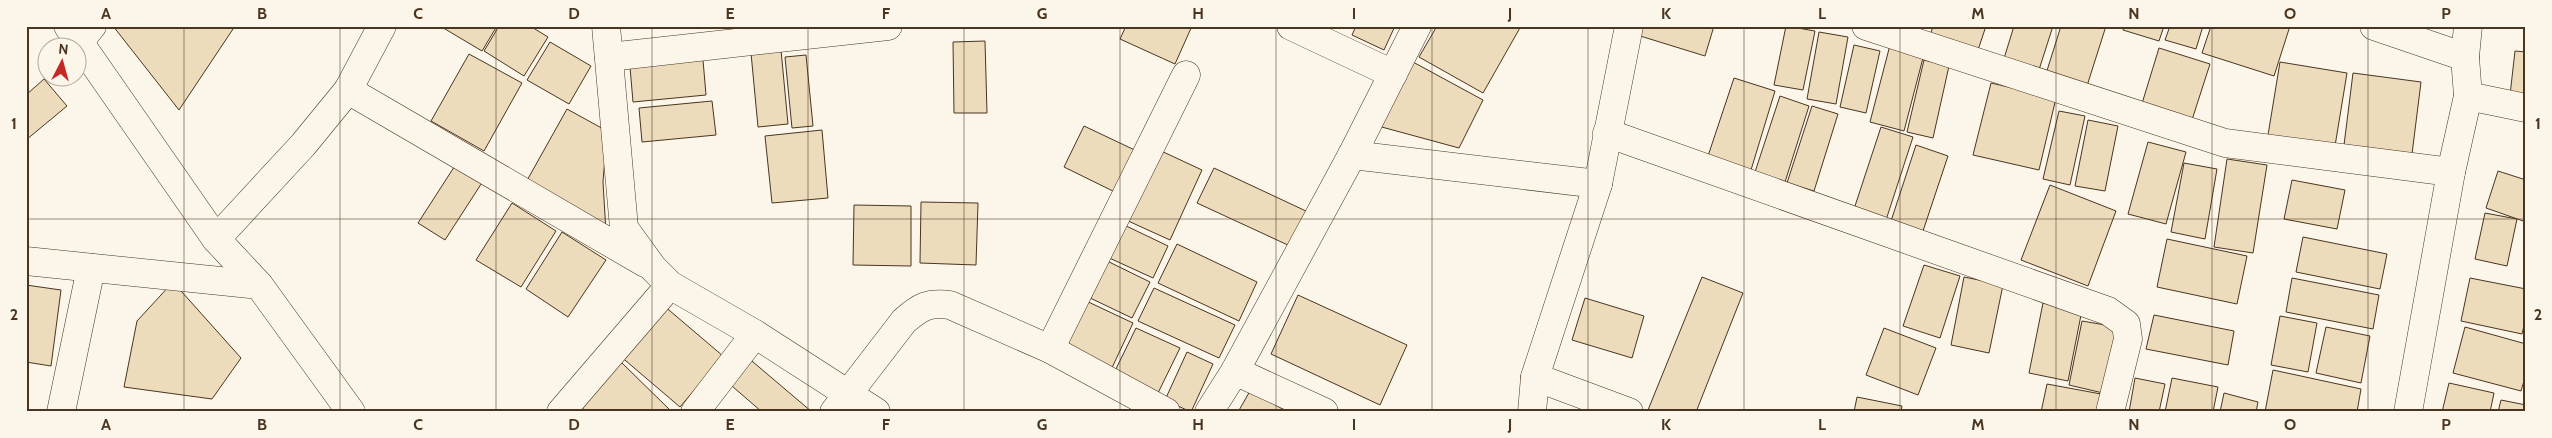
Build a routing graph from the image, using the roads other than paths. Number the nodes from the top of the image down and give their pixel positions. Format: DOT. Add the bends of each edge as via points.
graph roads {
  1 [pos="382,26"];
  2 [pos="606,26"];
  3 [pos="888,26"];
  4 [pos="1291,26"];
  5 [pos="1417,26"];
  6 [pos="1629,26"];
  7 [pos="1866,26"];
  8 [pos="2374,26"];
  9 [pos="2468,26"];
  10 [pos="80,31"];
  11 [pos="609,57"];
  12 [pos="2465,57"];
  13 [pos="1393,74"];
  14 [pos="1186,75"];
  15 [pos="348,90"];
  16 [pos="2468,96"];
  17 [pos="2526,108"];
  18 [pos="1607,133"];
  19 [pos="1352,155"];
  20 [pos="2451,172"];
  21 [pos="1598,184"];
  22 [pos="216,239"];
  23 [pos="26,261"];
  24 [pos="90,268"];
  25 [pos="661,276"];
  26 [pos="259,285"];
  27 [pos="755,334"];
  28 [pos="1050,349"];
  29 [pos="1235,371"];
  30 [pos="1535,377"];
  31 [pos="841,403"];
  32 [pos="61,412"];
  33 [pos="352,412"];
  34 [pos="561,412"];
  35 [pos="695,412"];
  36 [pos="876,412"];
  37 [pos="1166,412"];
  38 [pos="1209,412"];
  39 [pos="1324,412"];
  40 [pos="1532,412"];
  41 [pos="1629,412"];
  42 [pos="2110,412"];
  43 [pos="2408,412"];
  1 -- 15 [label="street"];
  2 -- 11 [label="street"];
  3 -- 11 [label="street"];
  4 -- 13 [label="street"];
  5 -- 13 [label="street"];
  6 -- 18 [label="street"];
  7 -- 20 [label="street" via="2225,143"];
  8 -- 12 [label="street"];
  9 -- 12 [label="street"];
  10 -- 22 [label="street"];
  11 -- 25 [label="street" via="624,228"];
  12 -- 16 [label="street"];
  13 -- 19 [label="street"];
  14 -- 28 [label="street"];
  15 -- 22 [label="street" via="303,145"];
  15 -- 25 [label="street"];
  16 -- 17 [label="street"];
  16 -- 20 [label="street"];
  18 -- 21 [label="street"];
  18 -- 42 [label="street" via="2108,310 2126,324 2128,340"];
  19 -- 21 [label="street"];
  19 -- 29 [label="street"];
  20 -- 43 [label="street"];
  21 -- 30 [label="street"];
  22 -- 26 [label="street"];
  23 -- 24 [label="street"];
  24 -- 26 [label="street"];
  24 -- 32 [label="street"];
  25 -- 27 [label="street"];
  25 -- 34 [label="street"];
  26 -- 33 [label="street"];
  27 -- 31 [label="street"];
  27 -- 35 [label="street"];
  28 -- 31 [label="street" via="950,306 934,303 904,320"];
  28 -- 37 [label="street"];
  29 -- 38 [label="street"];
  29 -- 39 [label="street"];
  30 -- 40 [label="street"];
  30 -- 41 [label="street"];
  31 -- 36 [label="street"];
}
